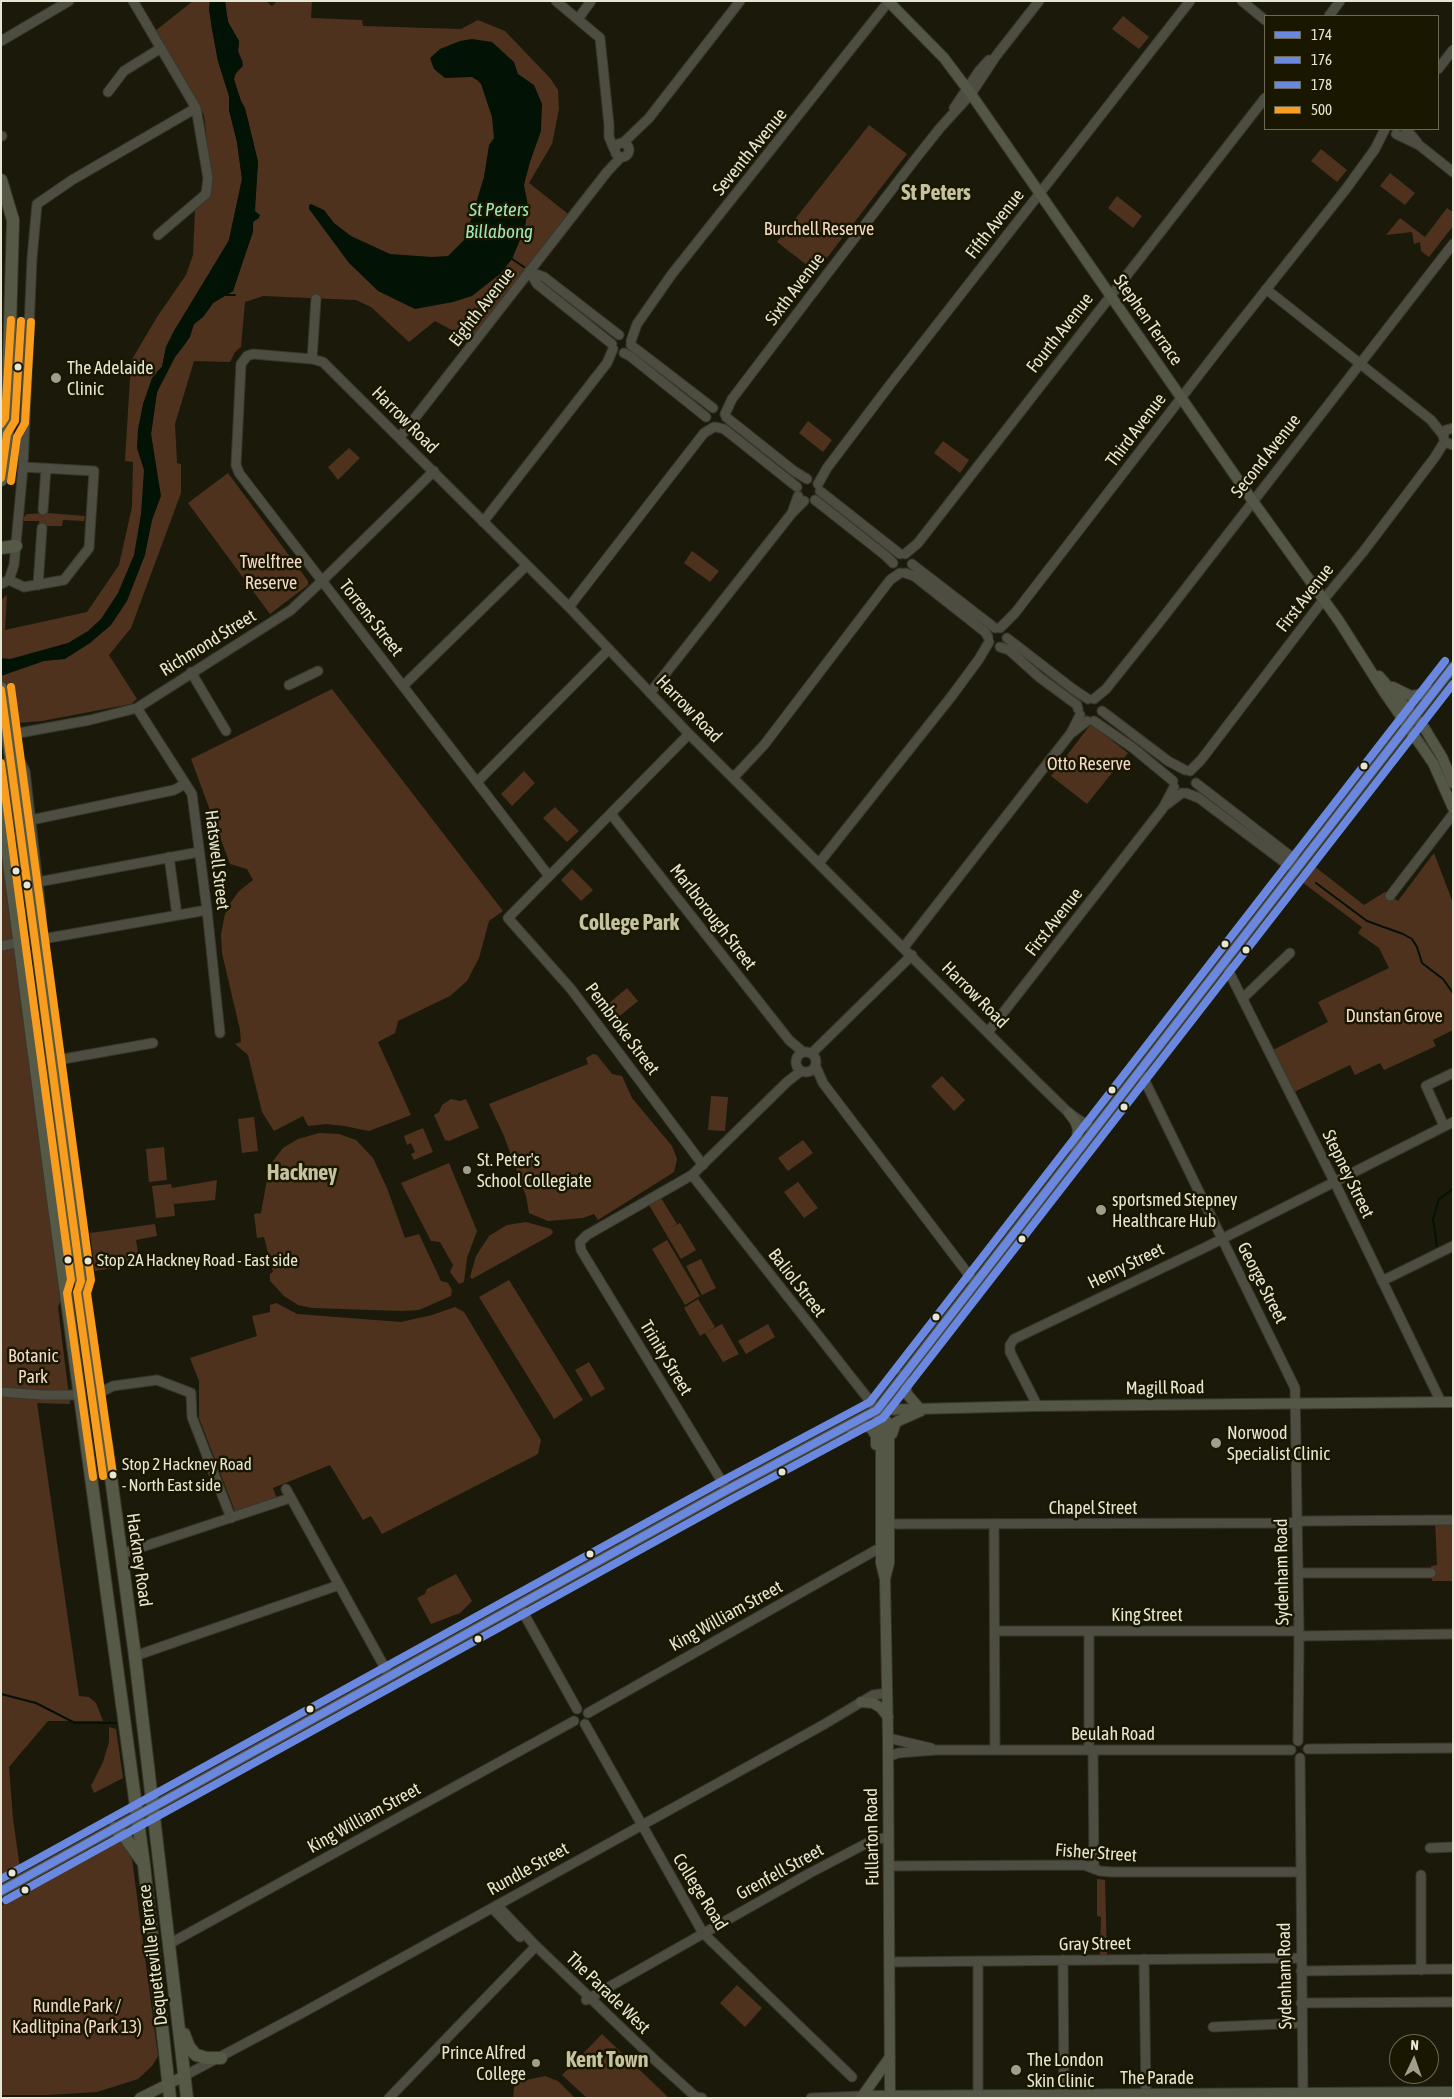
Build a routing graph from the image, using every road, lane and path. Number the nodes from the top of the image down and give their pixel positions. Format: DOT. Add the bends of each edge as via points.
graph roads {
  1 [pos="69,1"];
  2 [pos="133,1"];
  3 [pos="556,1"];
  4 [pos="591,1"];
  5 [pos="740,1"];
  6 [pos="1039,1"];
  7 [pos="1190,1"];
  8 [pos="1242,1"];
  9 [pos="1340,1"];
  10 [pos="889,2"];
  11 [pos="1330,15"];
  12 [pos="578,19"];
  13 [pos="1264,19"];
  14 [pos="1,41"];
  15 [pos="161,48"];
  16 [pos="1453,50"];
  17 [pos="1439,68"];
  18 [pos="969,91"];
  19 [pos="108,92"];
  20 [pos="1264,99"];
  21 [pos="196,108"];
  22 [pos="1386,130"];
  23 [pos="1387,130"];
  24 [pos="1400,131"];
  25 [pos="620,148"];
  26 [pos="1376,149"];
  27 [pos="1453,172"];
  28 [pos="1,180"];
  29 [pos="1039,193"];
  30 [pos="158,235"];
  31 [pos="1453,244"];
  32 [pos="530,272"];
  33 [pos="1266,289"];
  34 [pos="1110,295"];
  35 [pos="316,299"];
  36 [pos="626,339"];
  37 [pos="617,350"];
  38 [pos="244,358"];
  39 [pos="312,358"];
  40 [pos="1359,363"];
  41 [pos="1182,397"];
  42 [pos="721,412"];
  43 [pos="711,423"];
  44 [pos="400,437"];
  45 [pos="1448,437"];
  46 [pos="23,467"];
  47 [pos="46,468"];
  48 [pos="434,471"];
  49 [pos="1,480"];
  50 [pos="814,483"];
  51 [pos="800,495"];
  52 [pos="814,500"];
  53 [pos="1252,500"];
  54 [pos="44,510"];
  55 [pos="483,522"];
  56 [pos="42,528"];
  57 [pos="16,546"];
  58 [pos="1,548"];
  59 [pos="907,558"];
  60 [pos="527,565"];
  61 [pos="898,569"];
  62 [pos="5,582"];
  63 [pos="322,582"];
  64 [pos="38,585"];
  65 [pos="1324,599"];
  66 [pos="569,607"];
  67 [pos="1002,632"];
  68 [pos="993,643"];
  69 [pos="609,650"];
  70 [pos="1370,667"];
  71 [pos="1453,667"];
  72 [pos="318,671"];
  73 [pos="191,672"];
  74 [pos="1387,684"];
  75 [pos="289,685"];
  76 [pos="403,686"];
  77 [pos="1,688"];
  78 [pos="1436,689"];
  79 [pos="650,693"];
  80 [pos="1096,703"];
  81 [pos="137,708"];
  82 [pos="1085,716"];
  83 [pos="1415,717"];
  84 [pos="1408,726"];
  85 [pos="226,731"];
  86 [pos="689,734"];
  87 [pos="8,735"];
  88 [pos="6,754"];
  89 [pos="1191,775"];
  90 [pos="733,778"];
  91 [pos="1,780"];
  92 [pos="477,782"];
  93 [pos="1453,783"];
  94 [pos="184,784"];
  95 [pos="1179,788"];
  96 [pos="1453,808"];
  97 [pos="611,814"];
  98 [pos="1453,814"];
  99 [pos="31,820"];
  100 [pos="199,852"];
  101 [pos="25,854"];
  102 [pos="9,856"];
  103 [pos="169,857"];
  104 [pos="819,863"];
  105 [pos="1298,865"];
  106 [pos="549,876"];
  107 [pos="38,882"];
  108 [pos="1390,896"];
  109 [pos="207,910"];
  110 [pos="177,915"];
  111 [pos="40,939"];
  112 [pos="20,942"];
  113 [pos="1,946"];
  114 [pos="904,947"];
  115 [pos="1290,953"];
  116 [pos="912,955"];
  117 [pos="1224,962"];
  118 [pos="1242,998"];
  119 [pos="988,1032"];
  120 [pos="220,1033"];
  121 [pos="153,1043"];
  122 [pos="809,1057"];
  123 [pos="52,1061"];
  124 [pos="802,1070"];
  125 [pos="1140,1071"];
  126 [pos="1453,1073"];
  127 [pos="823,1083"];
  128 [pos="39,1088"];
  129 [pos="1069,1113"];
  130 [pos="1453,1122"];
  131 [pos="1444,1126"];
  132 [pos="1094,1130"];
  133 [pos="1076,1153"];
  134 [pos="703,1165"];
  135 [pos="692,1175"];
  136 [pos="1334,1182"];
  137 [pos="1221,1238"];
  138 [pos="1453,1246"];
  139 [pos="81,1281"];
  140 [pos="1382,1281"];
  141 [pos="975,1283"];
  142 [pos="903,1375"];
  143 [pos="95,1380"];
  144 [pos="113,1386"];
  145 [pos="1,1392"];
  146 [pos="97,1394"];
  147 [pos="79,1395"];
  148 [pos="1441,1402"];
  149 [pos="1453,1402"];
  150 [pos="1296,1403"];
  151 [pos="1037,1406"];
  152 [pos="919,1408"];
  153 [pos="934,1408"];
  154 [pos="877,1410"];
  155 [pos="837,1431"];
  156 [pos="889,1443"];
  157 [pos="881,1474"];
  158 [pos="727,1490"];
  159 [pos="231,1518"];
  160 [pos="1453,1520"];
  161 [pos="1298,1523"];
  162 [pos="889,1524"];
  163 [pos="994,1524"];
  164 [pos="881,1547"];
  165 [pos="121,1554"];
  166 [pos="1298,1573"];
  167 [pos="1431,1573"];
  168 [pos="885,1579"];
  169 [pos="339,1585"];
  170 [pos="519,1605"];
  171 [pos="995,1631"];
  172 [pos="1089,1631"];
  173 [pos="1299,1633"];
  174 [pos="1453,1634"];
  175 [pos="135,1656"];
  176 [pos="136,1675"];
  177 [pos="390,1677"];
  178 [pos="121,1692"];
  179 [pos="887,1693"];
  180 [pos="862,1702"];
  181 [pos="577,1709"];
  182 [pos="588,1713"];
  183 [pos="888,1717"];
  184 [pos="574,1721"];
  185 [pos="585,1724"];
  186 [pos="888,1738"];
  187 [pos="1298,1741"];
  188 [pos="1453,1748"];
  189 [pos="1308,1749"];
  190 [pos="936,1750"];
  191 [pos="995,1750"];
  192 [pos="1091,1750"];
  193 [pos="1291,1750"];
  194 [pos="888,1757"];
  195 [pos="1300,1758"];
  196 [pos="152,1808"];
  197 [pos="138,1816"];
  198 [pos="641,1825"];
  199 [pos="115,1828"];
  200 [pos="888,1838"];
  201 [pos="1453,1847"];
  202 [pos="1430,1848"];
  203 [pos="144,1865"];
  204 [pos="889,1866"];
  205 [pos="1094,1869"];
  206 [pos="1300,1872"];
  207 [pos="1421,1875"];
  208 [pos="1,1892"];
  209 [pos="495,1906"];
  210 [pos="702,1933"];
  211 [pos="169,1944"];
  212 [pos="153,1947"];
  213 [pos="534,1947"];
  214 [pos="1301,1958"];
  215 [pos="1144,1959"];
  216 [pos="1063,1960"];
  217 [pos="978,1961"];
  218 [pos="890,1962"];
  219 [pos="1453,1969"];
  220 [pos="1421,1970"];
  221 [pos="1301,1971"];
  222 [pos="588,1999"];
  223 [pos="1453,2002"];
  224 [pos="1301,2003"];
  225 [pos="178,2017"];
  226 [pos="1302,2024"];
  227 [pos="1213,2027"];
  228 [pos="890,2056"];
  229 [pos="221,2058"];
  230 [pos="184,2076"];
  231 [pos="852,2077"];
  232 [pos="169,2091"];
  233 [pos="1453,2092"];
  234 [pos="1064,2095"];
  235 [pos="1146,2095"];
  236 [pos="1305,2095"];
  237 [pos="1403,2095"];
  238 [pos="890,2096"];
  239 [pos="978,2096"];
  240 [pos="1096,2096"];
  241 [pos="862,2097"];
  242 [pos="140,2098"];
  243 [pos="187,2098"];
  244 [pos="389,2098"];
  245 [pos="689,2098"];
  246 [pos="702,2098"];
  247 [pos="811,2098"];
  1 -- 14 [label="street"];
  2 -- 15 [label="street"];
  3 -- 12 [label="street"];
  4 -- 12 [label="street"];
  5 -- 25 [label="street, Eighth Avenue"];
  6 -- 18 [label="street, Sixth Avenue" via="996,56 985,64"];
  7 -- 29 [label="street, Fifth Avenue"];
  8 -- 13 [label="street"];
  9 -- 11 [label="street"];
  10 -- 18 [label="main road, Stephen Terrace" via="944,58"];
  10 -- 36 [label="street, Seventh Avenue" via="672,274"];
  12 -- 25 [label="street" via="600,38 609,125"];
  15 -- 19 [label="street" via="124,70"];
  15 -- 21 [label="street"];
  16 -- 17 [label="street"];
  18 -- 29 [label="main road, Stephen Terrace"];
  18 -- 42 [label="street, Sixth Avenue"];
  20 -- 34 [label="street, Fourth Avenue"];
  21 -- 30 [label="street" via="208,178 206,194"];
  21 -- 46 [label="street" via="37,204"];
  22 -- 26 [label="street, Third Avenue"];
  23 -- 24 [label="street" via="1391,133"];
  24 -- 26 [label="street, Third Avenue"];
  24 -- 27 [label="street"];
  25 -- 32 [label="street, Eighth Avenue" via="607,172"];
  26 -- 33 [label="street, Third Avenue"];
  28 -- 49 [label="highway" via="13,220 7,434"];
  29 -- 34 [label="main road, Stephen Terrace"];
  29 -- 50 [label="street, Fifth Avenue"];
  31 -- 40 [label="street, Second Avenue"];
  32 -- 36 [label="street" via="544,276"];
  32 -- 37 [label="street" via="537,284"];
  32 -- 44 [label="street, Eighth Avenue"];
  33 -- 40 [label="street"];
  33 -- 41 [label="street, Third Avenue"];
  34 -- 41 [label="main road, Stephen Terrace"];
  34 -- 59 [label="street, Fourth Avenue"];
  35 -- 39 [label="street"];
  36 -- 37 [label="street" via="628,351"];
  36 -- 37 [label="street" via="615,337"];
  36 -- 42 [label="street"];
  37 -- 43 [label="street" via="630,356"];
  37 -- 55 [label="street"];
  38 -- 39 [label="street, Harrow Road" via="253,354"];
  38 -- 63 [label="street, Torrens Street" via="236,468"];
  39 -- 44 [label="street, Harrow Road" via="323,362"];
  40 -- 45 [label="street"];
  40 -- 53 [label="street, Second Avenue"];
  41 -- 53 [label="main road, Stephen Terrace"];
  41 -- 67 [label="street, Third Avenue"];
  42 -- 43 [label="street" via="722,424"];
  42 -- 43 [label="street" via="709,410"];
  42 -- 50 [label="street" via="786,466"];
  43 -- 51 [label="street" via="733,436"];
  43 -- 66 [label="street"];
  44 -- 48 [label="street, Harrow Road"];
  45 -- 65 [label="street, First Avenue" via="1443,453 1436,457"];
  46 -- 47 [label="street"];
  46 -- 57 [label="street"];
  47 -- 54 [label="street"];
  47 -- 64 [label="street" via="94,471 89,548 64,580"];
  48 -- 55 [label="street, Harrow Road"];
  48 -- 63 [label="street, Richmond Street"];
  50 -- 51 [label="street" via="801,482"];
  50 -- 52 [label="street"];
  50 -- 59 [label="street"];
  51 -- 52 [label="street"];
  51 -- 79 [label="street" via="792,513"];
  52 -- 61 [label="street"];
  53 -- 65 [label="main road, Stephen Terrace"];
  53 -- 80 [label="street, Second Avenue"];
  55 -- 60 [label="street, Harrow Road"];
  56 -- 64 [label="street"];
  57 -- 58 [label="highway"];
  57 -- 62 [label="street" via="14,565"];
  59 -- 61 [label="street" via="909,571"];
  59 -- 61 [label="street" via="896,556"];
  59 -- 67 [label="street"];
  60 -- 66 [label="street, Harrow Road"];
  60 -- 76 [label="street"];
  61 -- 68 [label="street" via="914,576 983,631"];
  61 -- 90 [label="street" via="764,745"];
  62 -- 64 [label="street" via="24,587"];
  63 -- 73 [label="street, Richmond Street" via="290,610"];
  63 -- 76 [label="street, Torrens Street"];
  65 -- 70 [label="main road, Stephen Terrace"];
  65 -- 89 [label="street, First Avenue"];
  66 -- 69 [label="street, Harrow Road"];
  67 -- 68 [label="street" via="1006,642"];
  67 -- 68 [label="street" via="991,630"];
  67 -- 80 [label="street" via="1073,690"];
  68 -- 82 [label="street" via="1009,650 1077,705"];
  68 -- 104 [label="street"];
  69 -- 79 [label="street, Harrow Road"];
  69 -- 92 [label="street"];
  70 -- 74 [label="main road, Stephen Terrace"];
  70 -- 84 [label="main road, Stephen Terrace"];
  71 -- 78 [label="main road"];
  72 -- 75 [label="street"];
  73 -- 81 [label="street, Richmond Street"];
  73 -- 85 [label="street"];
  74 -- 78 [label="main road" via="1411,696"];
  74 -- 83 [label="main road, Stephen Terrace"];
  76 -- 92 [label="street, Torrens Street"];
  77 -- 87 [label="highway, Hackney Road"];
  78 -- 83 [label="main road"];
  79 -- 86 [label="street, Harrow Road"];
  80 -- 82 [label="street" via="1098,718"];
  80 -- 82 [label="street" via="1082,701"];
  80 -- 89 [label="street" via="1168,761"];
  81 -- 87 [label="street, Richmond Street"];
  81 -- 94 [label="street, Hatswell Street"];
  82 -- 95 [label="street" via="1133,748"];
  82 -- 114 [label="street"];
  83 -- 84 [label="main road"];
  83 -- 93 [label="main road, Stephen Terrace" via="1442,757"];
  84 -- 96 [label="main road, Stephen Terrace" via="1433,763"];
  84 -- 105 [label="main road"];
  86 -- 90 [label="street, Harrow Road"];
  86 -- 97 [label="street"];
  87 -- 88 [label="highway, Hackney Road"];
  88 -- 99 [label="street, Hackney Road" via="21,763 25,771"];
  88 -- 101 [label="highway, Hackney Road"];
  89 -- 95 [label="street" via="1192,790"];
  89 -- 95 [label="street" via="1177,773"];
  89 -- 105 [label="street"];
  90 -- 104 [label="street, Harrow Road"];
  91 -- 102 [label="highway, Hackney Road"];
  92 -- 106 [label="street, Torrens Street"];
  94 -- 99 [label="street" via="174,790"];
  94 -- 100 [label="street, Hatswell Street" via="192,794"];
  95 -- 105 [label="street" via="1199,798 1288,864"];
  95 -- 119 [label="street, First Avenue"];
  97 -- 106 [label="street"];
  97 -- 122 [label="street, Marlborough Street" via="789,1040"];
  98 -- 108 [label="street"];
  99 -- 107 [label="street, Hackney Road"];
  100 -- 103 [label="street"];
  100 -- 109 [label="street, Hatswell Street"];
  101 -- 102 [label="highway"];
  101 -- 111 [label="highway, Hackney Road"];
  102 -- 112 [label="highway, Hackney Road"];
  103 -- 107 [label="street"];
  103 -- 110 [label="street"];
  104 -- 114 [label="street, Harrow Road"];
  105 -- 117 [label="main road"];
  106 -- 134 [label="street, Pembroke Street" via="508,918 571,989"];
  107 -- 111 [label="street, Hackney Road"];
  109 -- 110 [label="street"];
  109 -- 120 [label="street, Hatswell Street"];
  110 -- 111 [label="street"];
  111 -- 123 [label="highway, Hackney Road"];
  112 -- 113 [label="street"];
  112 -- 128 [label="highway, Hackney Road"];
  114 -- 116 [label="street, Harrow Road"];
  115 -- 118 [label="street"];
  116 -- 119 [label="street, Harrow Road"];
  116 -- 122 [label="street"];
  117 -- 118 [label="street, Stepney Street"];
  117 -- 125 [label="main road"];
  118 -- 136 [label="street, Stepney Street"];
  119 -- 129 [label="street, Harrow Road"];
  121 -- 123 [label="street"];
  122 -- 124 [label="street"];
  122 -- 124 [label="street"];
  122 -- 127 [label="street, Marlborough Street"];
  123 -- 128 [label="highway"];
  123 -- 139 [label="highway, Hackney Road"];
  124 -- 127 [label="street, Marlborough Street"];
  124 -- 134 [label="street"];
  125 -- 132 [label="main road"];
  125 -- 137 [label="street, George Street"];
  126 -- 131 [label="street" via="1426,1086"];
  127 -- 141 [label="street, Marlborough Street"];
  128 -- 147 [label="highway, Hackney Road"];
  129 -- 132 [label="street, Harrow Road"];
  129 -- 133 [label="main road" via="1078,1129"];
  130 -- 131 [label="street, Henry Street"];
  131 -- 136 [label="street, Henry Street"];
  132 -- 133 [label="main road"];
  133 -- 141 [label="main road"];
  134 -- 135 [label="street"];
  135 -- 154 [label="street, Baliol Street"];
  135 -- 158 [label="street, Trinity Street" via="580,1242 581,1250"];
  136 -- 137 [label="street, Henry Street"];
  136 -- 140 [label="street, Stepney Street"];
  137 -- 150 [label="street, George Street" via="1292,1380"];
  137 -- 151 [label="street, Henry Street" via="1011,1342 1010,1352"];
  138 -- 140 [label="street"];
  139 -- 143 [label="highway, Hackney Road"];
  139 -- 147 [label="highway" via="76,1302 86,1389"];
  140 -- 148 [label="street, Stepney Street"];
  141 -- 142 [label="main road"];
  142 -- 152 [label="main road" via="907,1394"];
  142 -- 154 [label="main road"];
  143 -- 144 [label="street"];
  143 -- 146 [label="highway, Hackney Road"];
  144 -- 146 [label="street"];
  144 -- 159 [label="street" via="157,1380 191,1393 192,1417"];
  145 -- 147 [label="street"];
  146 -- 165 [label="highway, Hackney Road"];
  147 -- 178 [label="highway, Hackney Road"];
  148 -- 149 [label="main road, Magill Road"];
  148 -- 150 [label="main road, Magill Road"];
  150 -- 151 [label="main road, Magill Road"];
  150 -- 161 [label="street, Sydenham Road"];
  151 -- 153 [label="main road, Magill Road"];
  152 -- 153 [label="main road, Magill Road"];
  152 -- 154 [label="main road, Magill Road"];
  153 -- 156 [label="main road" via="896,1422"];
  154 -- 155 [label="main road"];
  154 -- 156 [label="main road, Fullarton Road" via="889,1424"];
  154 -- 157 [label="main road, Fullarton Road" via="881,1426"];
  155 -- 157 [label="main road" via="862,1425 871,1428 876,1436"];
  155 -- 158 [label="main road"];
  156 -- 162 [label="main road, Fullarton Road"];
  157 -- 164 [label="main road, Fullarton Road"];
  158 -- 170 [label="main road"];
  159 -- 165 [label="street"];
  159 -- 169 [label="street" via="288,1494"];
  160 -- 161 [label="street, Chapel Street"];
  161 -- 163 [label="street, Chapel Street"];
  161 -- 166 [label="street, Sydenham Road"];
  162 -- 163 [label="street, Chapel Street"];
  162 -- 164 [label="main road" via="886,1525"];
  162 -- 168 [label="main road, Fullarton Road" via="889,1563"];
  163 -- 171 [label="street"];
  164 -- 168 [label="main road, Fullarton Road"];
  164 -- 182 [label="street, King William Street"];
  165 -- 175 [label="highway, Hackney Road"];
  166 -- 167 [label="street"];
  166 -- 173 [label="street, Sydenham Road"];
  168 -- 179 [label="main road, Fullarton Road"];
  169 -- 175 [label="street"];
  169 -- 177 [label="street"];
  170 -- 177 [label="main road"];
  170 -- 181 [label="street"];
  171 -- 172 [label="street, King Street"];
  171 -- 191 [label="street"];
  172 -- 173 [label="street, King Street"];
  172 -- 192 [label="street"];
  173 -- 174 [label="street, King Street"];
  173 -- 187 [label="street, Sydenham Road"];
  175 -- 176 [label="highway, Hackney Road"];
  176 -- 178 [label="highway"];
  176 -- 196 [label="highway, Hackney Road"];
  177 -- 196 [label="main road"];
  178 -- 197 [label="highway, Hackney Road"];
  179 -- 180 [label="street, Rundle Street" via="873,1695"];
  179 -- 183 [label="main road, Fullarton Road"];
  180 -- 183 [label="main road" via="873,1703"];
  180 -- 198 [label="street, Rundle Street"];
  181 -- 182 [label="street" via="585,1709"];
  181 -- 184 [label="street" via="573,1714"];
  182 -- 185 [label="street"];
  183 -- 186 [label="main road, Fullarton Road"];
  184 -- 185 [label="street"];
  184 -- 211 [label="street, King William Street"];
  185 -- 198 [label="street, College Road"];
  186 -- 190 [label="street, Beulah Road"];
  186 -- 194 [label="main road, Fullarton Road"];
  187 -- 189 [label="street" via="1306,1744"];
  187 -- 193 [label="street"];
  188 -- 189 [label="street"];
  189 -- 195 [label="street" via="1307,1754"];
  190 -- 191 [label="street, Beulah Road"];
  190 -- 194 [label="street, Beulah Road" via="898,1753"];
  191 -- 192 [label="street, Beulah Road"];
  192 -- 193 [label="street, Beulah Road"];
  192 -- 205 [label="street"];
  193 -- 195 [label="street"];
  194 -- 200 [label="main road, Fullarton Road"];
  195 -- 206 [label="street, Sydenham Road"];
  196 -- 197 [label="main road"];
  196 -- 211 [label="highway, Dequetteville Terrace"];
  197 -- 199 [label="main road"];
  197 -- 203 [label="highway, Dequetteville Terrace"];
  198 -- 209 [label="street, Rundle Street"];
  198 -- 210 [label="street, College Road"];
  199 -- 203 [label="highway"];
  199 -- 208 [label="main road"];
  200 -- 204 [label="main road, Fullarton Road"];
  200 -- 210 [label="street, Grenfell Street" via="872,1841"];
  201 -- 202 [label="street"];
  203 -- 212 [label="highway, Dequetteville Terrace"];
  204 -- 205 [label="street, Fisher Street" via="1084,1865"];
  204 -- 218 [label="main road, Fullarton Road"];
  205 -- 206 [label="street, Fisher Street" via="1100,1872"];
  206 -- 214 [label="street, Sydenham Road"];
  207 -- 220 [label="street"];
  209 -- 213 [label="street, The Parade West"];
  209 -- 229 [label="street, Rundle Street"];
  210 -- 222 [label="street, Grenfell Street"];
  210 -- 231 [label="street, College Road"];
  211 -- 212 [label="highway"];
  211 -- 225 [label="highway, Dequetteville Terrace"];
  212 -- 232 [label="highway, Dequetteville Terrace"];
  213 -- 222 [label="street, The Parade West"];
  213 -- 244 [label="street"];
  214 -- 215 [label="street, Gray Street"];
  214 -- 221 [label="street, Sydenham Road"];
  215 -- 216 [label="street, Gray Street"];
  215 -- 235 [label="street"];
  216 -- 217 [label="street, Gray Street"];
  216 -- 234 [label="street"];
  217 -- 218 [label="street, Gray Street"];
  217 -- 239 [label="street"];
  218 -- 228 [label="main road, Fullarton Road"];
  219 -- 220 [label="street"];
  220 -- 221 [label="street"];
  221 -- 224 [label="street, Sydenham Road"];
  222 -- 245 [label="street, The Parade West"];
  222 -- 246 [label="street, The Parade West"];
  223 -- 224 [label="street"];
  224 -- 226 [label="street, Sydenham Road"];
  225 -- 229 [label="highway" via="189,2047 196,2055"];
  225 -- 230 [label="highway, Dequetteville Terrace"];
  226 -- 227 [label="street"];
  226 -- 236 [label="street, Sydenham Road"];
  228 -- 238 [label="main road, Fullarton Road"];
  228 -- 241 [label="main road"];
  229 -- 230 [label="street, Rundle Street"];
  230 -- 232 [label="main road"];
  230 -- 243 [label="highway, Dequetteville Terrace"];
  232 -- 242 [label="main road"];
  233 -- 237 [label="main road, The Parade"];
  234 -- 239 [label="main road, The Parade"];
  234 -- 240 [label="main road, The Parade"];
  235 -- 236 [label="main road, The Parade"];
  235 -- 240 [label="main road, The Parade"];
  236 -- 237 [label="main road, The Parade"];
  238 -- 239 [label="main road, The Parade"];
  238 -- 241 [label="main road, The Parade"];
  241 -- 247 [label="street"];
}
